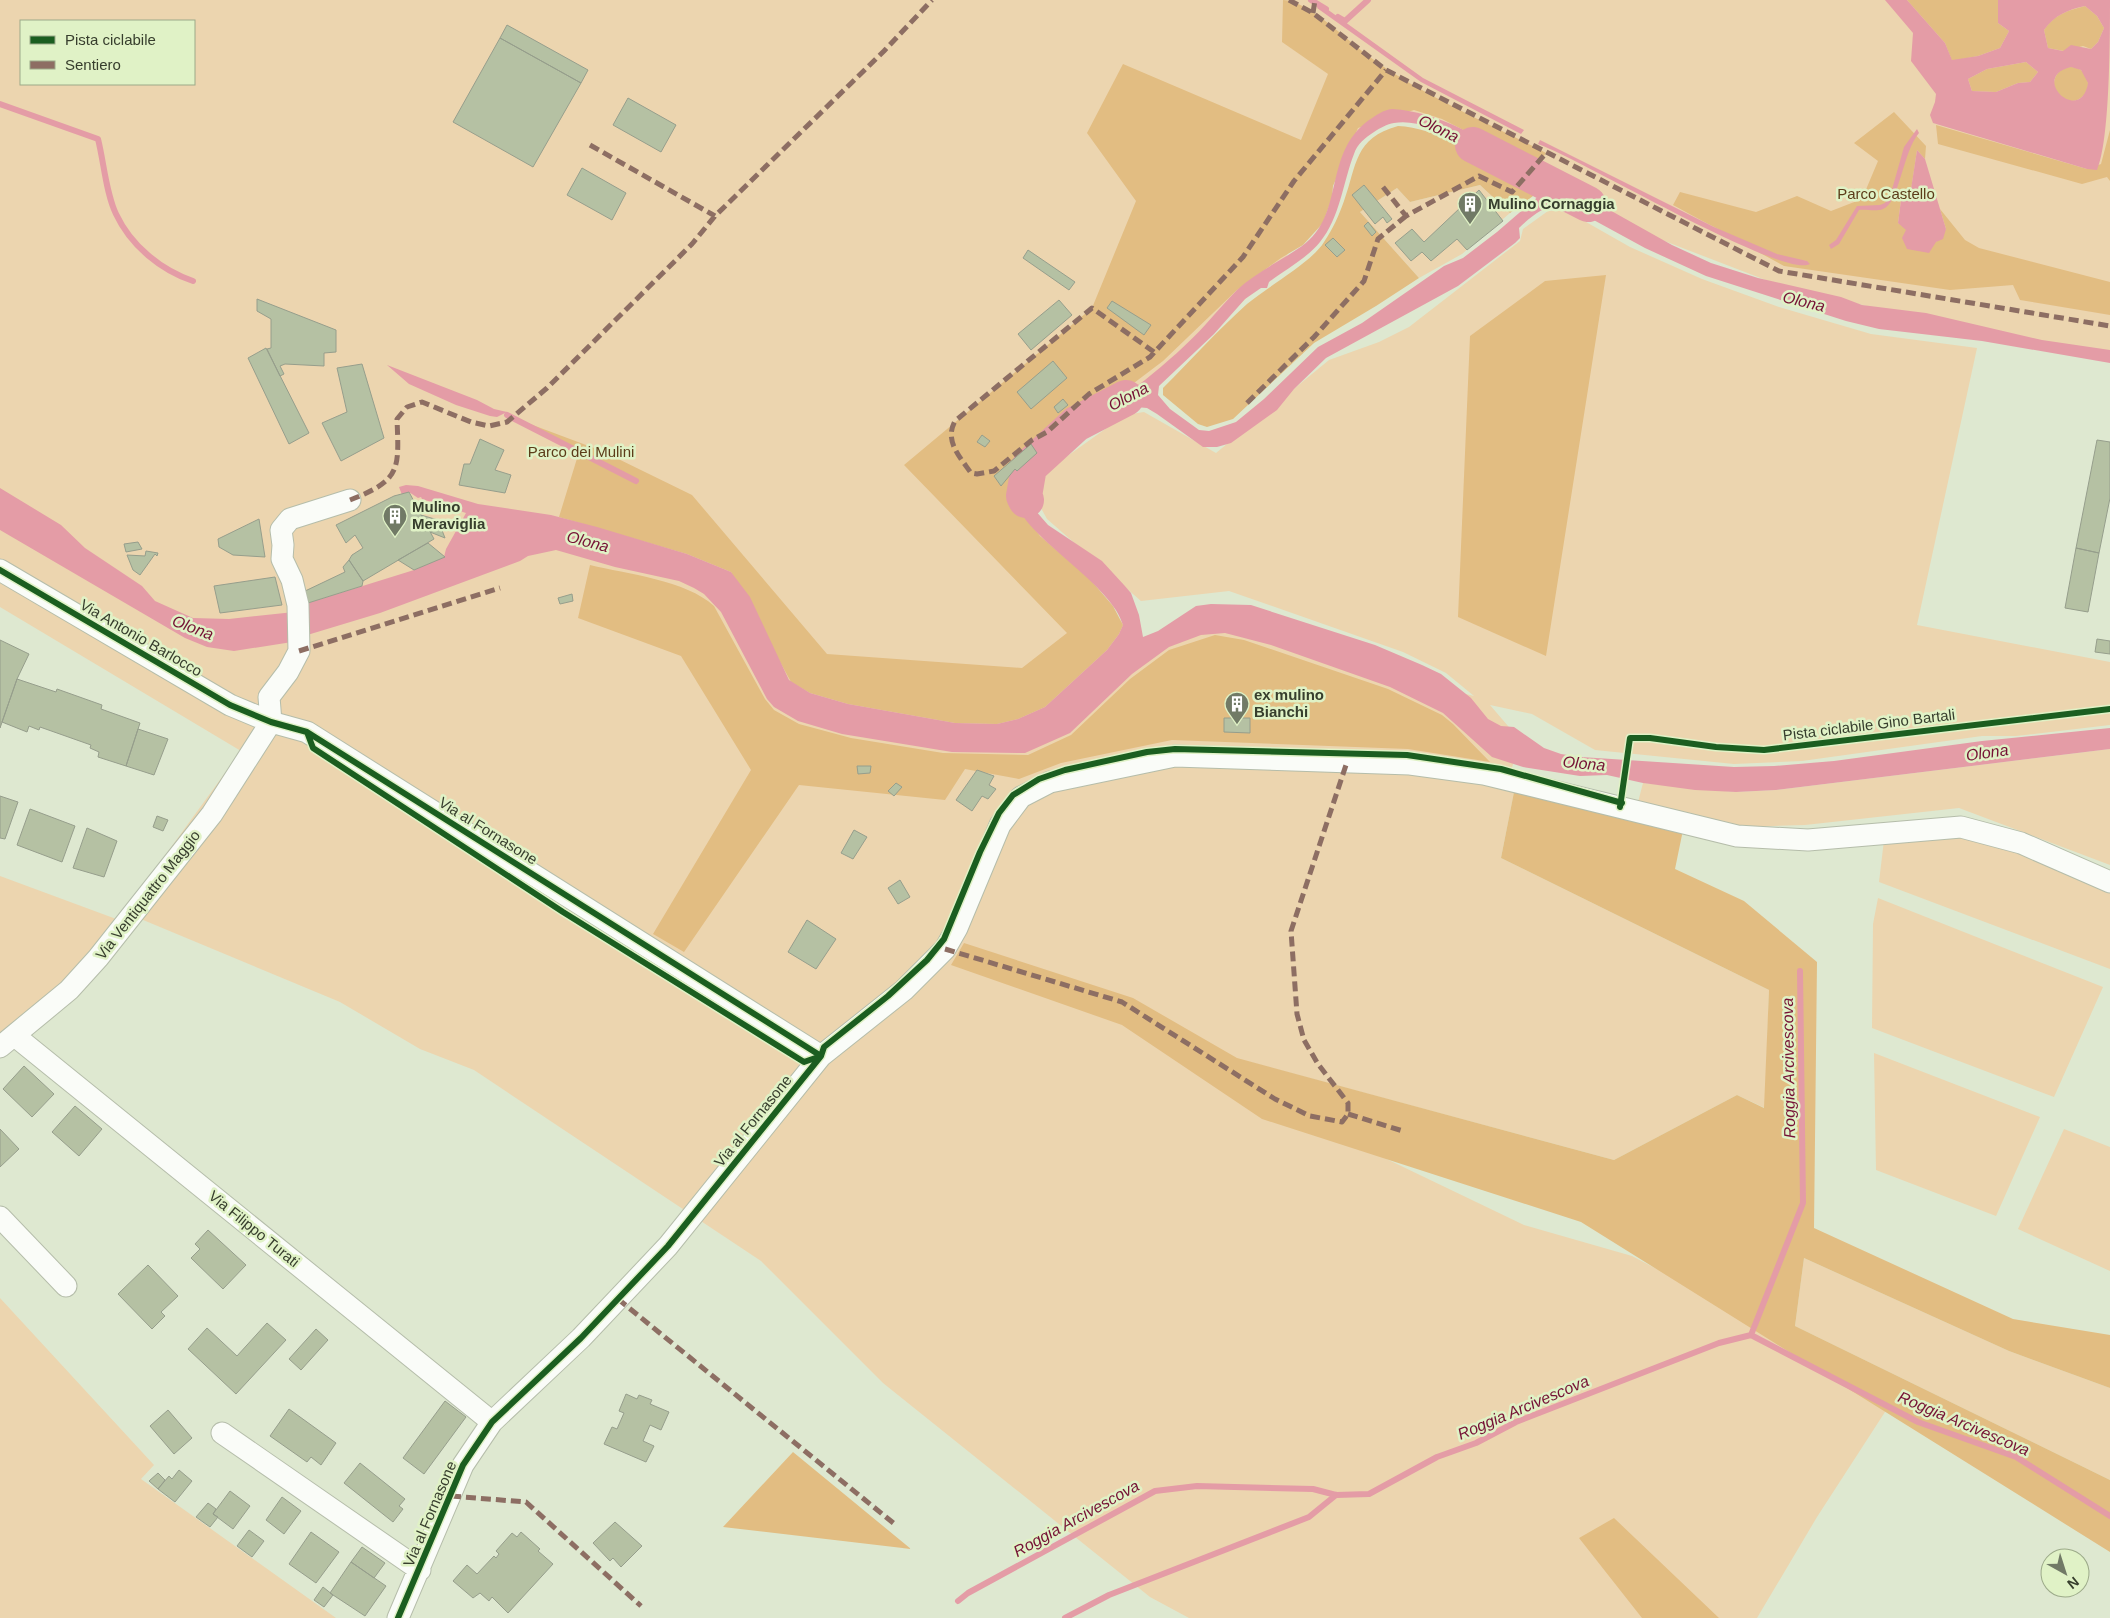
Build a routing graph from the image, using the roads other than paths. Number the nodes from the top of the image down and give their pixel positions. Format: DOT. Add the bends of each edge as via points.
graph roads {
  1 [pos="350,500"];
  2 [pos="0,570"];
  3 [pos="271,722"];
  4 [pos="2110,882"];
  5 [pos="8,1041"];
  6 [pos="821,1056"];
  7 [pos="0,1217"];
  8 [pos="66,1286"];
  9 [pos="492,1422"];
  10 [pos="222,1433"];
  11 [pos="420,1570"];
  12 [pos="398,1618"];
  1 -- 3 [label="street" via="290,519 281,530 282,559 292,580 298,605 299,651 288,672 268,697"];
  2 -- 3 [label="street, Via Antonio Barlocco" via="230,705"];
  3 -- 5 [label="street, Via Ventiquattro Maggio" via="212,814 135,913 69,990"];
  3 -- 6 [label="street, Via al Fornasone" via="307,732"];
  4 -- 6 [label="street" via="2021,843 1961,827 1808,840 1746,836 1484,774 1410,764 1176,756 1050,782 1021,797 1000,825 945,949 904,990"];
  5 -- 9 [label="street, Via Filippo Turati"];
  6 -- 9 [label="street, Via al Fornasone" via="668,1246 581,1338"];
  7 -- 8 [label="street"];
  9 -- 11 [label="street, Via al Fornasone" via="463,1465"];
  10 -- 11 [label="street, Via al Fornasone"];
  11 -- 12 [label="street, Via al Fornasone"];
}
